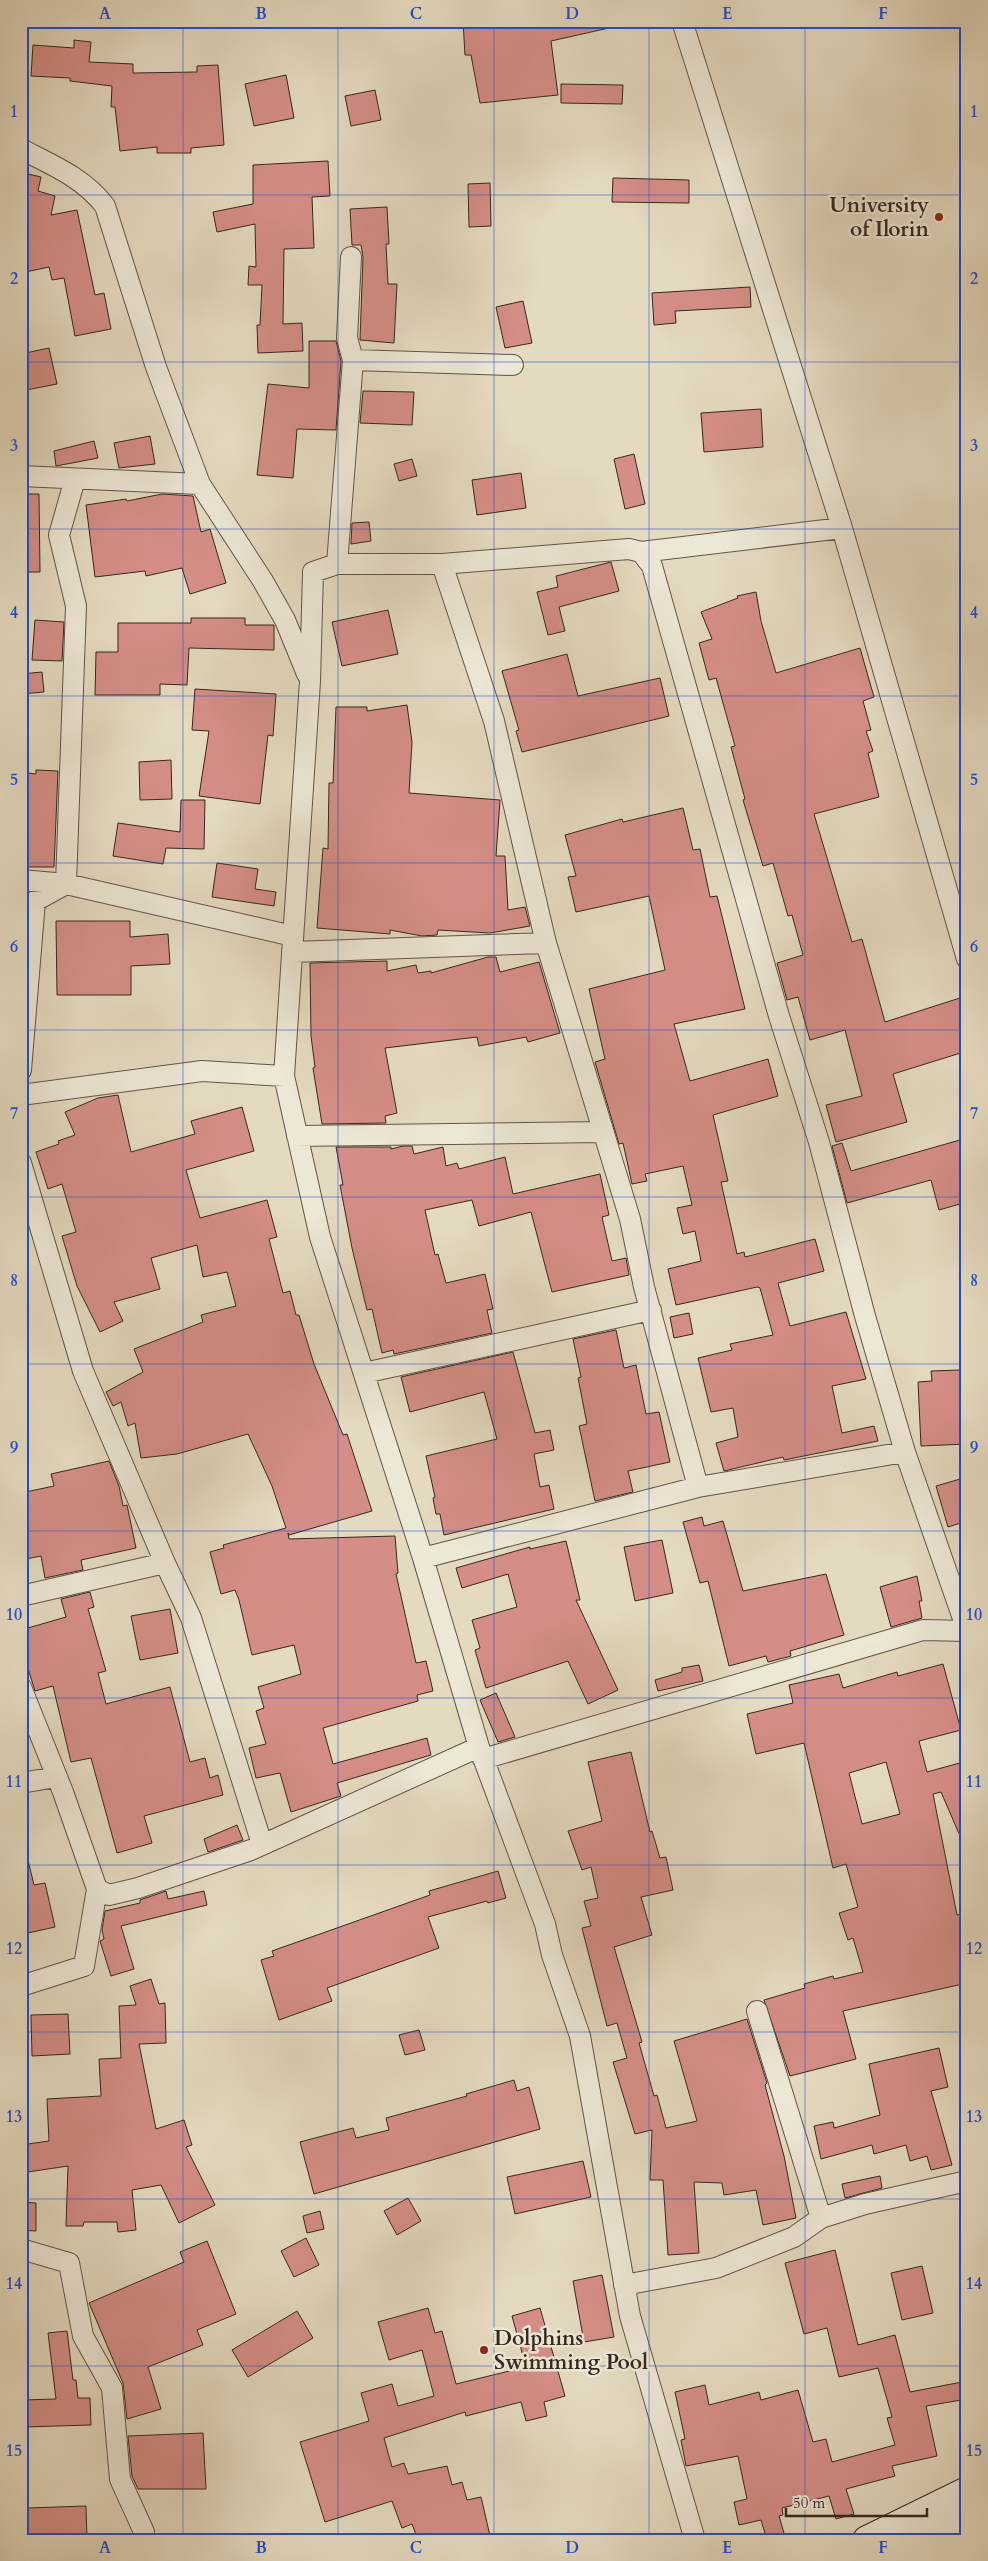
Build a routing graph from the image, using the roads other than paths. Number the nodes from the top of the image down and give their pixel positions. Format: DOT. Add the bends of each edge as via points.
graph roads {
  1 [pos="682,21"];
  2 [pos="21,148"];
  3 [pos="351,257"];
  4 [pos="353,360"];
  5 [pos="513,365"];
  6 [pos="21,476"];
  7 [pos="75,479"];
  8 [pos="200,484"];
  9 [pos="842,528"];
  10 [pos="641,552"];
  11 [pos="336,564"];
  12 [pos="442,564"];
  13 [pos="310,680"];
  14 [pos="21,880"];
  15 [pos="66,884"];
  16 [pos="293,944"];
  17 [pos="546,944"];
  18 [pos="967,959"];
  19 [pos="21,1070"];
  20 [pos="284,1076"];
  21 [pos="21,1095"];
  22 [pos="602,1132"];
  23 [pos="297,1136"];
  24 [pos="21,1163"];
  25 [pos="651,1310"];
  26 [pos="364,1373"];
  27 [pos="905,1452"];
  28 [pos="698,1487"];
  29 [pos="423,1558"];
  30 [pos="165,1563"];
  31 [pos="21,1596"];
  32 [pos="967,1630"];
  33 [pos="21,1687"];
  34 [pos="481,1753"];
  35 [pos="56,1778"];
  36 [pos="21,1783"];
  37 [pos="262,1844"];
  38 [pos="97,1889"];
  39 [pos="21,1986"];
  40 [pos="757,2011"];
  41 [pos="967,2181"];
  42 [pos="821,2218"];
  43 [pos="21,2249"];
  44 [pos="624,2285"];
  45 [pos="967,2491"];
  46 [pos="967,2517"];
  47 [pos="144,2540"];
  48 [pos="695,2540"];
  49 [pos="867,2540"];
  50 [pos="911,2540"];
  1 -- 9 [label="street"];
  2 -- 8 [label="street" via="76,178 93,190 105,206 156,367"];
  3 -- 4 [label="street" via="347,338"];
  4 -- 5 [label="street"];
  4 -- 11 [label="street"];
  6 -- 7 [label="street"];
  7 -- 8 [label="street"];
  7 -- 15 [label="street" via="59,535 76,606"];
  8 -- 13 [label="street" via="285,620"];
  9 -- 10 [label="street"];
  9 -- 18 [label="street"];
  10 -- 12 [label="street" via="629,550"];
  10 -- 27 [label="street" via="652,566"];
  11 -- 12 [label="street"];
  11 -- 13 [label="street" via="313,572"];
  12 -- 17 [label="street" via="494,721"];
  13 -- 16 [label="street"];
  14 -- 15 [label="street"];
  15 -- 16 [label="street"];
  15 -- 19 [label="street" via="34,901"];
  16 -- 17 [label="street"];
  16 -- 20 [label="street"];
  17 -- 22 [label="street"];
  20 -- 21 [label="street" via="202,1071"];
  20 -- 23 [label="street"];
  22 -- 23 [label="street"];
  22 -- 25 [label="street" via="630,1219"];
  23 -- 26 [label="street" via="320,1237"];
  24 -- 30 [label="street" via="83,1371"];
  25 -- 26 [label="street"];
  25 -- 28 [label="street"];
  26 -- 29 [label="street"];
  27 -- 28 [label="street"];
  27 -- 32 [label="street"];
  28 -- 29 [label="street"];
  29 -- 34 [label="street"];
  30 -- 31 [label="street"];
  30 -- 37 [label="street" via="191,1618"];
  32 -- 34 [label="street" via="923,1630"];
  33 -- 35 [label="street"];
  34 -- 37 [label="street"];
  34 -- 44 [label="street" via="545,1924 552,1955 580,2036"];
  35 -- 36 [label="street"];
  35 -- 38 [label="street"];
  37 -- 38 [label="street" via="138,1888 109,1895"];
  38 -- 39 [label="street" via="84,1966"];
  40 -- 42 [label="street"];
  41 -- 42 [label="street" via="865,2204"];
  42 -- 44 [label="street" via="794,2237 724,2265"];
  43 -- 47 [label="street" via="69,2263 84,2336 112,2388 120,2479 144,2532"];
  44 -- 48 [label="street" via="630,2316"];
  45 -- 49 [label="street"];
  46 -- 50 [label="street"];
}
